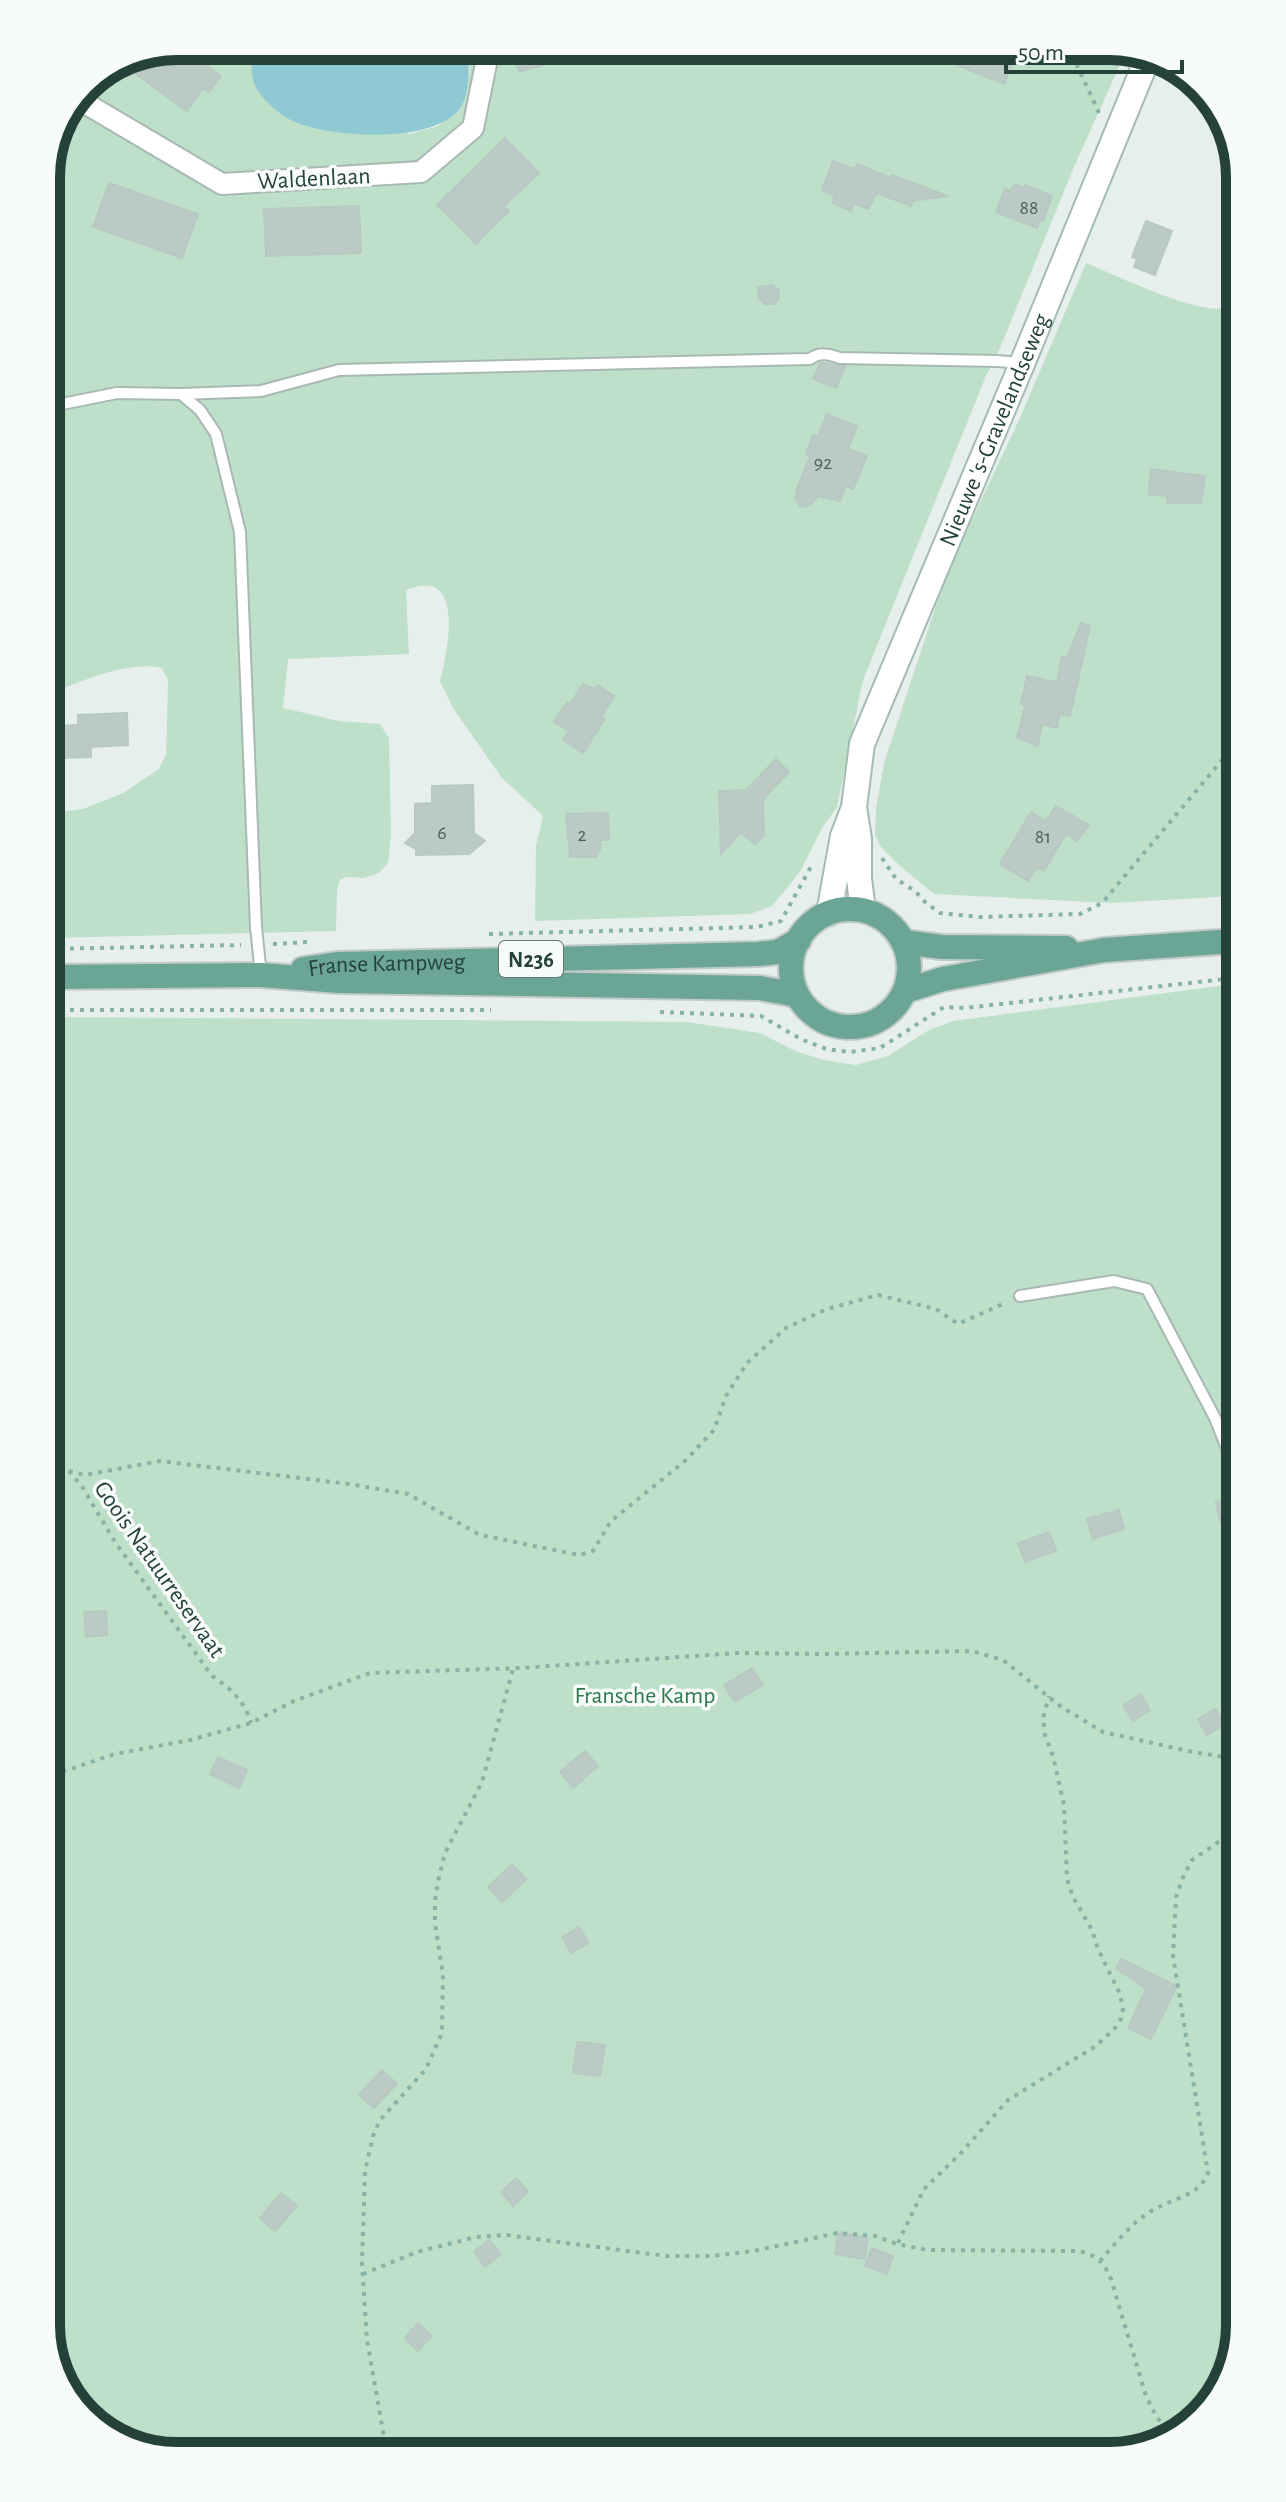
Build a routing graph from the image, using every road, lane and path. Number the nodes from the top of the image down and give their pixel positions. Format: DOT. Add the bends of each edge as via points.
graph roads {
  1 [pos="484,60"];
  2 [pos="1074,60"];
  3 [pos="1144,66"];
  4 [pos="86,104"];
  5 [pos="1112,142"];
  6 [pos="1022,364"];
  7 [pos="181,394"];
  8 [pos="60,404"];
  9 [pos="1226,755"];
  10 [pos="854,807"];
  11 [pos="806,876"];
  12 [pos="896,879"];
  13 [pos="863,910"];
  14 [pos="829,913"];
  15 [pos="757,927"];
  16 [pos="799,940"];
  17 [pos="903,942"];
  18 [pos="1226,942"];
  19 [pos="1104,950"];
  20 [pos="261,975"];
  21 [pos="60,977"];
  22 [pos="905,991"];
  23 [pos="797,995"];
  24 [pos="1020,1296"];
  25 [pos="1226,1446"];
  26 [pos="60,1465"];
  27 [pos="69,1471"];
  28 [pos="513,1669"];
  29 [pos="1049,1696"];
  30 [pos="251,1723"];
  31 [pos="1226,1757"];
  32 [pos="60,1773"];
  33 [pos="1226,1829"];
  34 [pos="897,2244"];
  35 [pos="1100,2261"];
  36 [pos="363,2274"];
  37 [pos="1166,2426"];
  38 [pos="385,2442"];
  1 -- 4 [label="street, Waldenlaan" via="473,128 421,172 222,184"];
  2 -- 5 [label="path"];
  3 -- 5 [label="main road, Nieuwe 's-Gravelandseweg"];
  5 -- 6 [label="main road, Nieuwe 's-Gravelandseweg"];
  6 -- 7 [label="lane" via="822,354 810,359 339,370 261,391"];
  6 -- 10 [label="main road, Nieuwe 's-Gravelandseweg" via="862,744"];
  7 -- 8 [label="lane" via="117,393"];
  7 -- 20 [label="lane" via="216,434 240,532"];
  9 -- 12 [label="path" via="1102,903 1080,914 940,913"];
  10 -- 13 [label="main road, Nieuwe 's-Gravelandseweg"];
  10 -- 14 [label="main road, Nieuwe 's-Gravelandseweg" via="843,836"];
  11 -- 15 [label="path" via="781,921"];
  13 -- 14 [label="main road"];
  13 -- 17 [label="main road" via="880,916"];
  14 -- 16 [label="main road, N236" via="803,931"];
  16 -- 20 [label="main road, Franse Kampweg / N236" via="778,952 758,954 337,964"];
  16 -- 23 [label="main road" via="791,973"];
  17 -- 19 [label="main road"];
  17 -- 22 [label="main road" via="910,965"];
  18 -- 19 [label="main road"];
  19 -- 22 [label="main road" via="943,979"];
  20 -- 21 [label="main road, Franse Kampweg / N236"];
  20 -- 23 [label="main road, Franse Kampweg / N236" via="354,982 760,988"];
  22 -- 23 [label="main road" via="888,1014 854,1028 819,1019"];
  24 -- 25 [label="lane" via="1114,1281 1147,1289"];
  24 -- 27 [label="path" via="958,1324 936,1309 878,1295 827,1309 786,1328 747,1363 726,1396 714,1430 685,1461 611,1521 593,1551 579,1555 480,1535 408,1494 349,1484 160,1461 85,1475"];
  26 -- 27 [label="path"];
  27 -- 30 [label="path, Goois Natuurreservaat" via="212,1676 247,1709"];
  28 -- 29 [label="path" via="737,1653 972,1651 1003,1660"];
  28 -- 30 [label="path" via="370,1673"];
  28 -- 36 [label="path" via="482,1782 445,1853 439,1877 435,1923 443,1975 442,2033 426,2069 394,2102 373,2136 365,2171"];
  29 -- 31 [label="path" via="1103,1732"];
  29 -- 34 [label="path" via="1043,1718 1064,1805 1067,1879 1120,1994 1121,2019 1096,2046 1008,2100 924,2189"];
  30 -- 32 [label="path" via="115,1754"];
  33 -- 35 [label="path" via="1220,1841 1192,1860 1175,1909 1173,1956 1208,2173 1193,2192 1153,2209 1134,2224"];
  34 -- 35 [label="path" via="927,2250 1080,2251"];
  34 -- 36 [label="path" via="837,2233 754,2251 666,2256 506,2235 417,2252"];
  35 -- 37 [label="path" via="1111,2279 1146,2396"];
  36 -- 38 [label="path" via="367,2340"];
}
